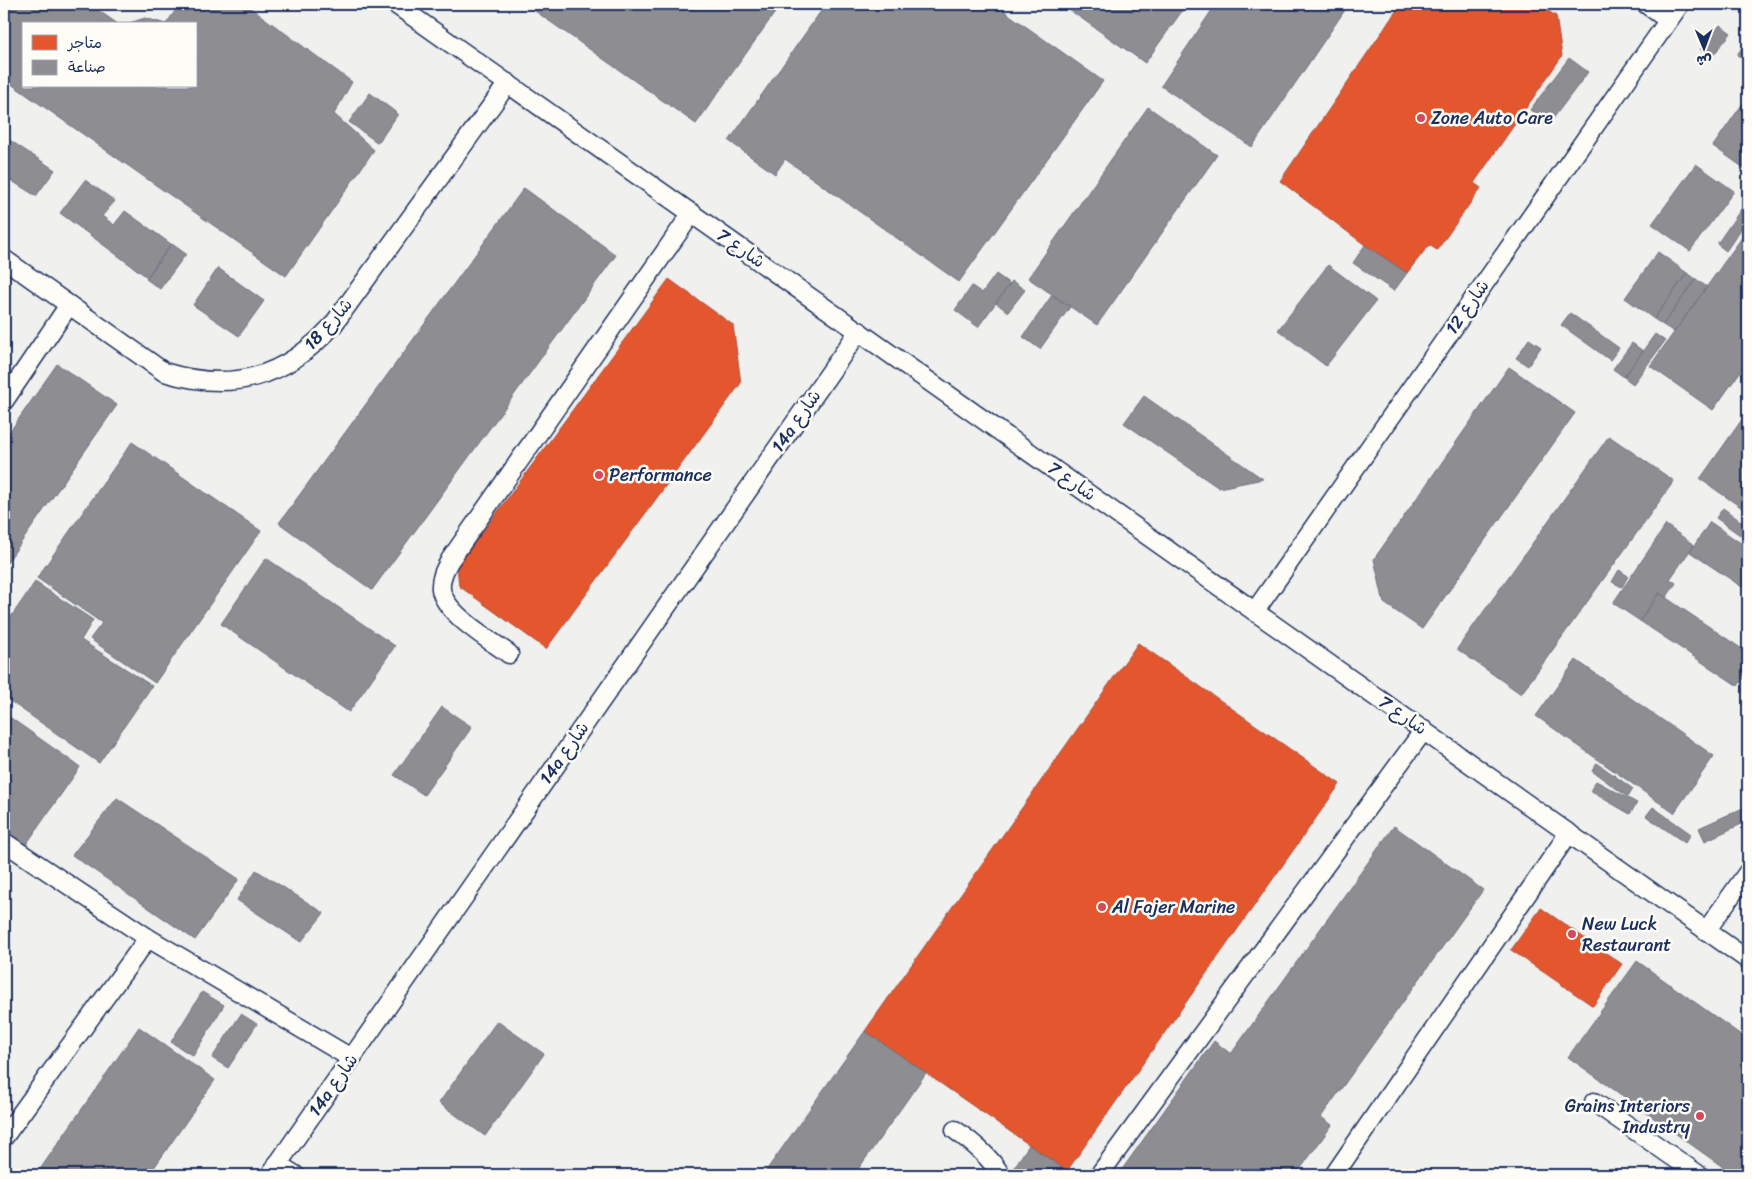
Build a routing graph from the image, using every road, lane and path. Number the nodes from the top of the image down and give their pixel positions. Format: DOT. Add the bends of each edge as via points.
graph roads {
  1 [pos="395,4"];
  2 [pos="1646,4"];
  3 [pos="1680,4"];
  4 [pos="1668,20"];
  5 [pos="508,83"];
  6 [pos="692,213"];
  7 [pos="4,259"];
  8 [pos="69,305"];
  9 [pos="859,331"];
  10 [pos="4,401"];
  11 [pos="1255,610"];
  12 [pos="510,654"];
  13 [pos="1424,730"];
  14 [pos="1569,833"];
  15 [pos="4,842"];
  16 [pos="1748,872"];
  17 [pos="1706,931"];
  18 [pos="148,938"];
  19 [pos="1748,960"];
  20 [pos="351,1058"];
  21 [pos="1594,1102"];
  22 [pos="955,1130"];
  23 [pos="4,1138"];
  24 [pos="274,1170"];
  25 [pos="295,1175"];
  26 [pos="1001,1175"];
  27 [pos="1099,1175"];
  28 [pos="1334,1175"];
  29 [pos="1699,1175"];
  1 -- 5 [label="lane, شارع 7"];
  2 -- 4 [label="lane"];
  3 -- 4 [label="lane, شارع 12"];
  4 -- 11 [label="lane, شارع 12"];
  5 -- 6 [label="lane, شارع 7"];
  5 -- 8 [label="lane, شارع 18" via="333,325 298,357 278,368 233,381 209,381 164,372"];
  6 -- 9 [label="lane, شارع 7"];
  6 -- 12 [label="lane" via="443,573 441,589 446,603 456,615"];
  7 -- 8 [label="lane, شارع 18"];
  8 -- 10 [label="lane"];
  9 -- 11 [label="lane, شارع 7"];
  9 -- 20 [label="lane, 14a شارع"];
  11 -- 13 [label="lane, شارع 7"];
  13 -- 14 [label="lane, شارع 7"];
  13 -- 27 [label="lane"];
  14 -- 17 [label="lane, شارع 7"];
  14 -- 28 [label="lane"];
  15 -- 18 [label="lane"];
  16 -- 17 [label="lane"];
  17 -- 19 [label="lane, شارع 7"];
  18 -- 20 [label="lane"];
  18 -- 23 [label="lane"];
  20 -- 24 [label="lane, 14a شارع"];
  21 -- 29 [label="lane"];
  22 -- 26 [label="lane" via="976,1145"];
  24 -- 25 [label="lane"];
}
